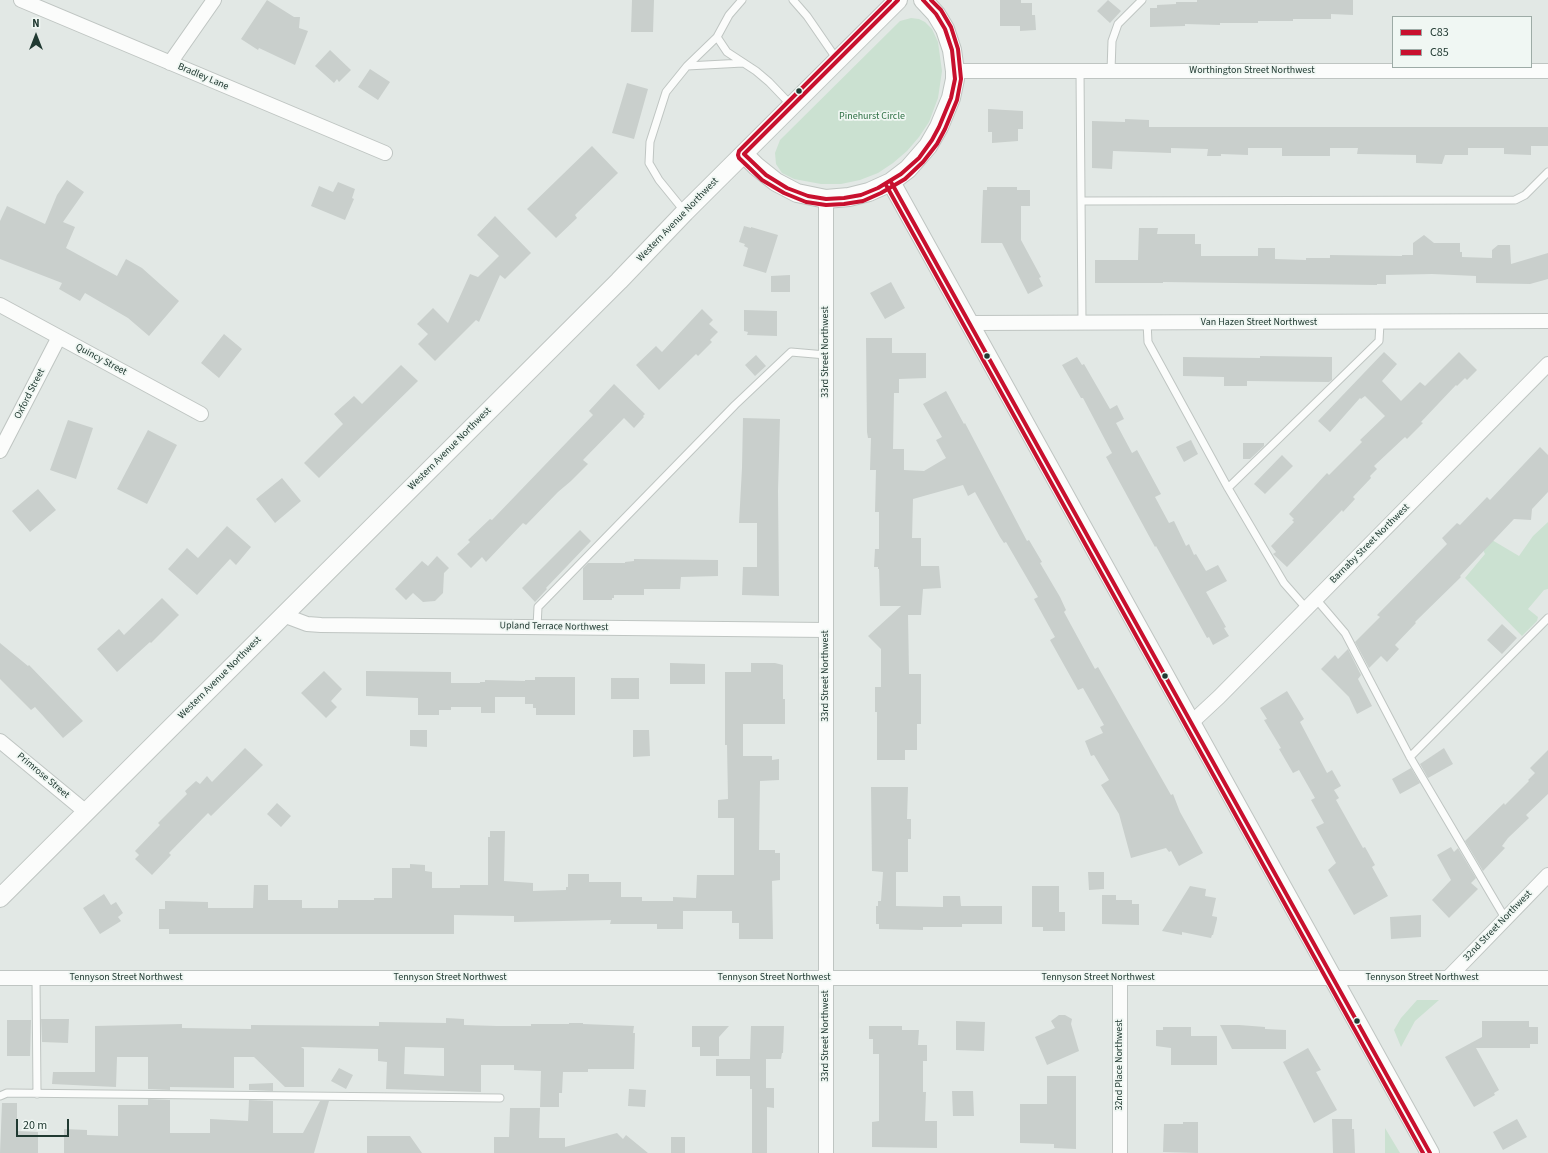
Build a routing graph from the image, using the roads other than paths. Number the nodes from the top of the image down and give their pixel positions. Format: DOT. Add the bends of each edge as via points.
graph roads {
  1 [pos="21,0"];
  2 [pos="214,0"];
  3 [pos="742,0"];
  4 [pos="793,0"];
  5 [pos="898,0"];
  6 [pos="924,0"];
  7 [pos="1142,0"];
  8 [pos="717,37"];
  9 [pos="838,60"];
  10 [pos="170,63"];
  11 [pos="743,64"];
  12 [pos="687,66"];
  13 [pos="955,71"];
  14 [pos="1080,71"];
  15 [pos="1111,71"];
  16 [pos="1548,71"];
  17 [pos="792,106"];
  18 [pos="385,153"];
  19 [pos="744,154"];
  20 [pos="1548,172"];
  21 [pos="891,182"];
  22 [pos="826,199"];
  23 [pos="1081,201"];
  24 [pos="685,212"];
  25 [pos="0,305"];
  26 [pos="1548,321"];
  27 [pos="1147,322"];
  28 [pos="970,323"];
  29 [pos="1082,323"];
  30 [pos="1380,323"];
  31 [pos="59,337"];
  32 [pos="826,355"];
  33 [pos="1548,364"];
  34 [pos="201,414"];
  35 [pos="0,451"];
  36 [pos="1228,488"];
  37 [pos="1311,603"];
  38 [pos="283,614"];
  39 [pos="1548,618"];
  40 [pos="538,627"];
  41 [pos="826,630"];
  42 [pos="1191,723"];
  43 [pos="0,741"];
  44 [pos="1410,757"];
  45 [pos="86,812"];
  46 [pos="1548,875"];
  47 [pos="0,898"];
  48 [pos="1505,918"];
  49 [pos="0,978"];
  50 [pos="36,978"];
  51 [pos="826,978"];
  52 [pos="1120,978"];
  53 [pos="1332,978"];
  54 [pos="1448,978"];
  55 [pos="1548,978"];
  56 [pos="37,1094"];
  57 [pos="0,1096"];
  58 [pos="500,1098"];
  59 [pos="826,1153"];
  60 [pos="1120,1153"];
  61 [pos="1430,1153"];
  1 -- 10 [label="street, Bradley Lane"];
  2 -- 10 [label="street"];
  3 -- 8 [label="lane" via="728,15"];
  4 -- 9 [label="lane"];
  5 -- 9 [label="street, Western Avenue Northwest"];
  6 -- 13 [label="street" via="944,29 952,50"];
  7 -- 15 [label="lane" via="1118,24 1112,41"];
  8 -- 11 [label="lane" via="727,52"];
  8 -- 12 [label="lane"];
  9 -- 17 [label="street, Western Avenue Northwest"];
  10 -- 18 [label="street, Bradley Lane"];
  11 -- 12 [label="lane"];
  11 -- 17 [label="lane" via="769,82"];
  12 -- 24 [label="lane" via="666,92 650,142 649,163 659,180"];
  13 -- 14 [label="street, Worthington Street Northwest"];
  13 -- 21 [label="street" via="954,89 936,134 919,158"];
  14 -- 15 [label="street, Worthington Street Northwest"];
  14 -- 23 [label="lane"];
  15 -- 16 [label="street, Worthington Street Northwest"];
  17 -- 19 [label="street, Western Avenue Northwest"];
  19 -- 22 [label="street" via="776,182 797,192"];
  19 -- 24 [label="street, Western Avenue Northwest"];
  20 -- 23 [label="lane" via="1525,196 1515,200"];
  21 -- 22 [label="street" via="861,195"];
  21 -- 28 [label="street"];
  22 -- 32 [label="street, 33rd Street Northwest"];
  23 -- 29 [label="lane"];
  24 -- 38 [label="street, Western Avenue Northwest" via="619,281"];
  25 -- 31 [label="street, Quincy Street"];
  26 -- 30 [label="street, Van Hazen Street Northwest"];
  27 -- 29 [label="street, Van Hazen Street Northwest"];
  27 -- 30 [label="street, Van Hazen Street Northwest"];
  27 -- 36 [label="lane" via="1148,342"];
  28 -- 29 [label="street, Van Hazen Street Northwest"];
  28 -- 42 [label="street"];
  30 -- 36 [label="lane" via="1379,341"];
  31 -- 34 [label="street, Quincy Street"];
  31 -- 35 [label="street, Oxford Street"];
  32 -- 40 [label="lane" via="791,352 734,405 538,607"];
  32 -- 41 [label="street, 33rd Street Northwest"];
  33 -- 37 [label="street, Barnaby Street Northwest"];
  36 -- 37 [label="lane" via="1284,584"];
  37 -- 42 [label="street, Barnaby Street Northwest"];
  37 -- 44 [label="lane" via="1345,633"];
  38 -- 40 [label="street, Upland Terrace Northwest" via="307,624 321,626"];
  38 -- 45 [label="street, Western Avenue Northwest"];
  39 -- 44 [label="lane"];
  40 -- 41 [label="street, Upland Terrace Northwest"];
  41 -- 51 [label="street, 33rd Street Northwest"];
  42 -- 53 [label="street"];
  43 -- 45 [label="street, Primrose Street"];
  44 -- 48 [label="lane"];
  45 -- 47 [label="street, Western Avenue Northwest"];
  46 -- 48 [label="street, 32nd Street Northwest"];
  48 -- 54 [label="street, 32nd Street Northwest"];
  49 -- 50 [label="street, Tennyson Street Northwest"];
  50 -- 51 [label="street, Tennyson Street Northwest"];
  50 -- 56 [label="lane"];
  51 -- 52 [label="street, Tennyson Street Northwest"];
  51 -- 59 [label="street, 33rd Street Northwest"];
  52 -- 53 [label="street, Tennyson Street Northwest"];
  52 -- 60 [label="street, 32nd Place Northwest"];
  53 -- 54 [label="street, Tennyson Street Northwest"];
  53 -- 61 [label="street"];
  54 -- 55 [label="street, Tennyson Street Northwest"];
  56 -- 57 [label="lane" via="7,1093"];
  56 -- 58 [label="lane"];
}
